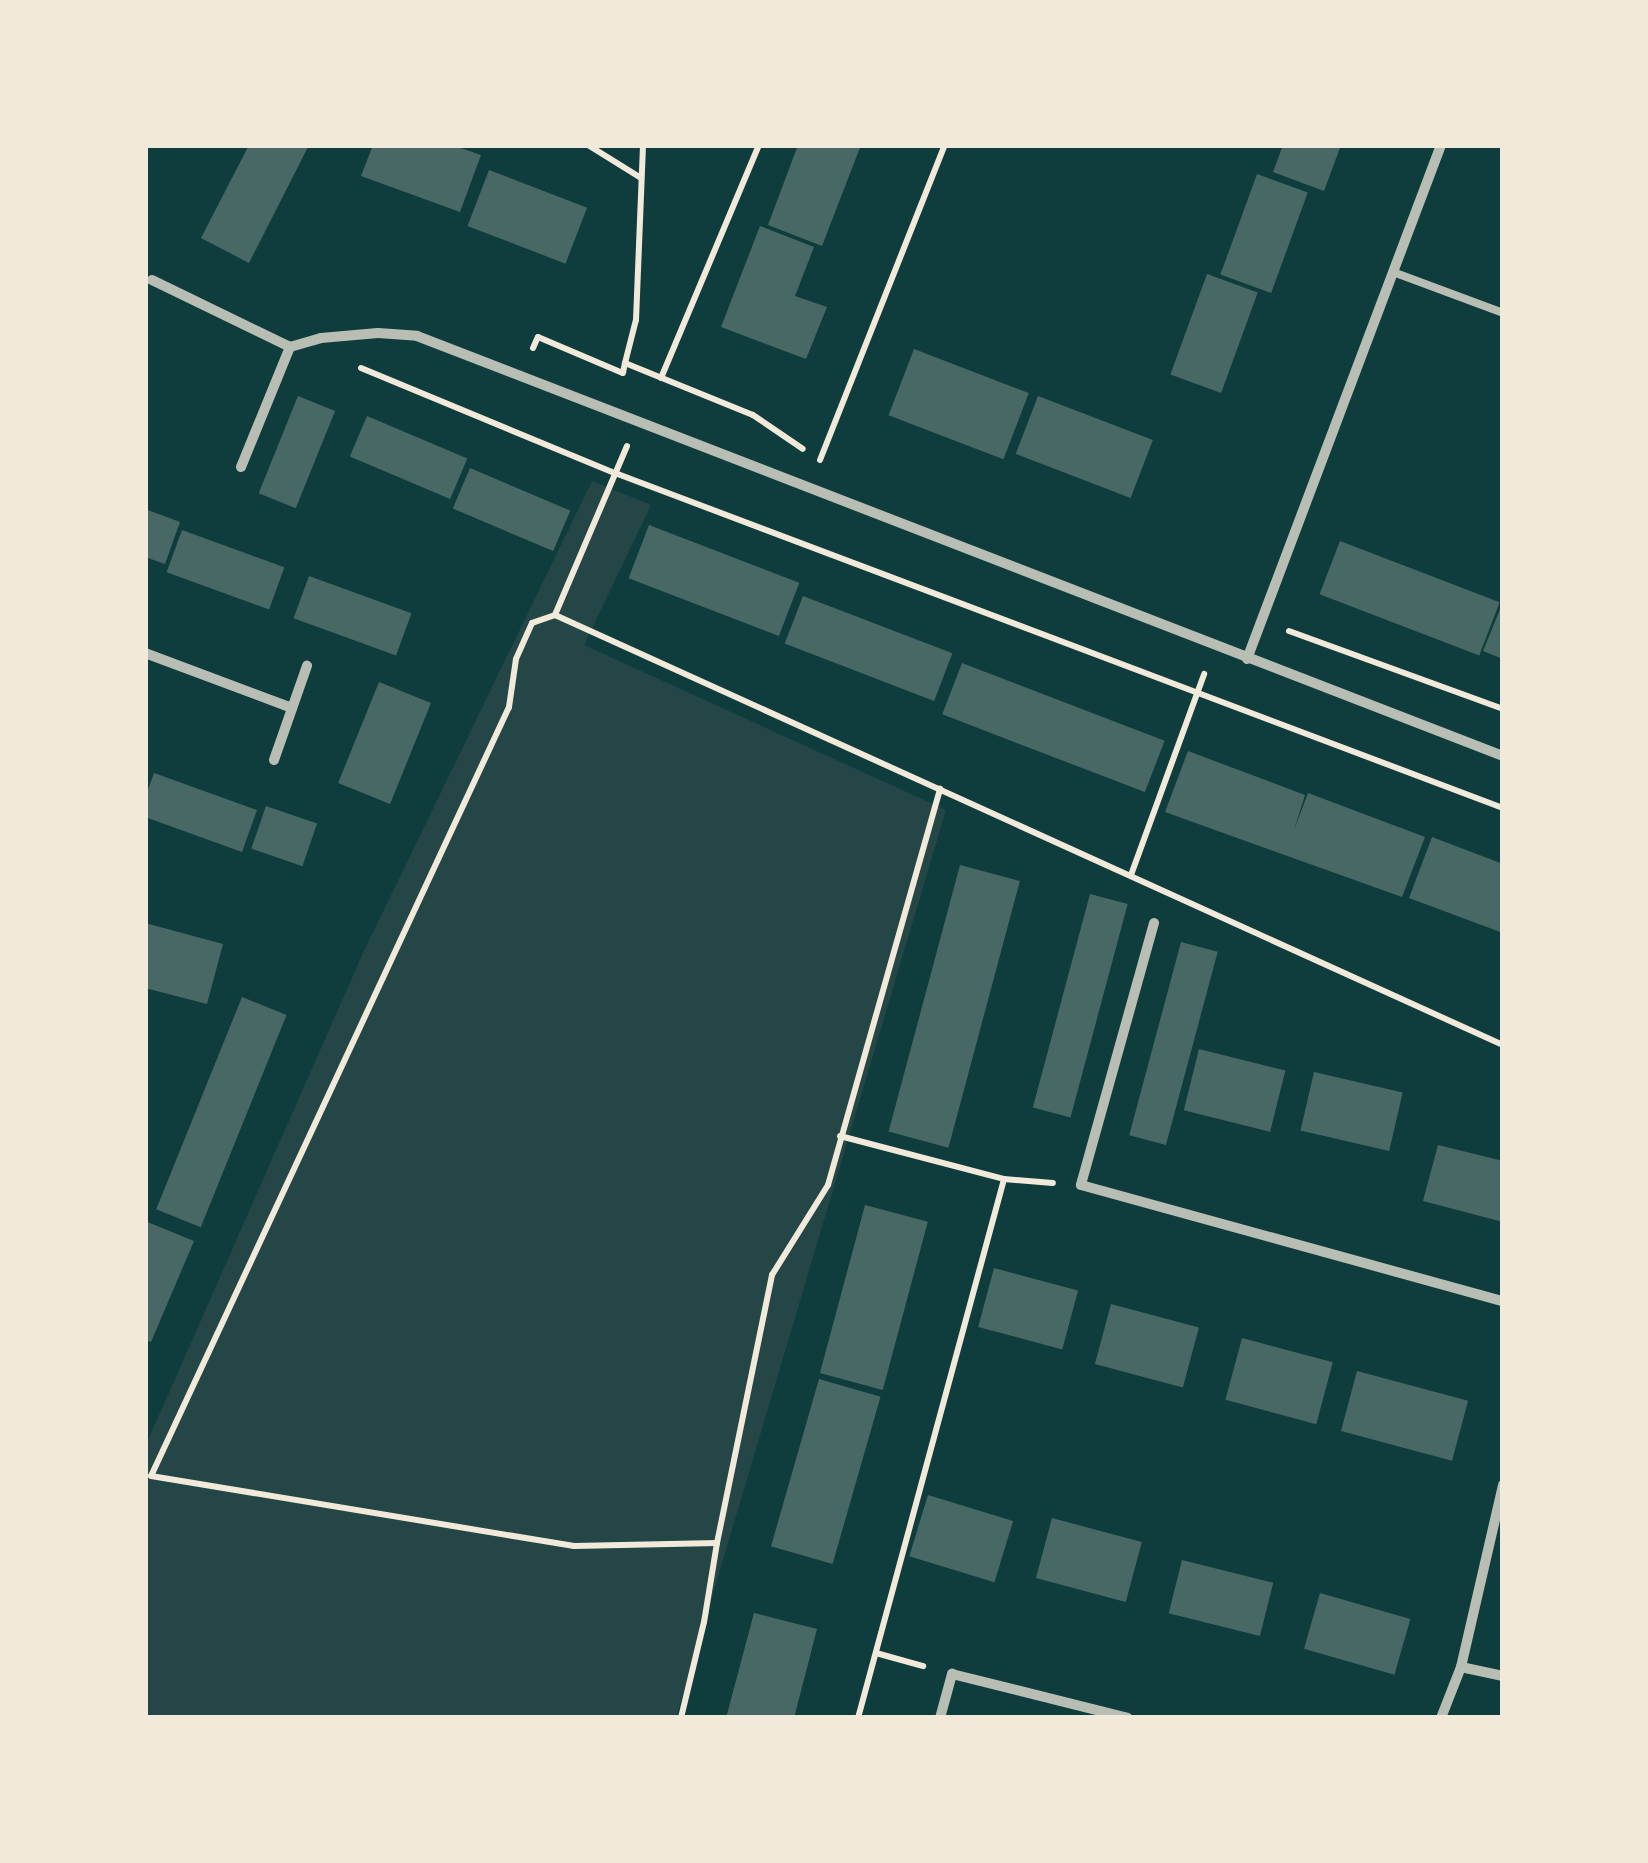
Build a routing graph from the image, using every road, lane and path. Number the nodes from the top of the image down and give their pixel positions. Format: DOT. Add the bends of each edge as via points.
graph roads {
  1 [pos="588,145"];
  2 [pos="643,145"];
  3 [pos="760,145"];
  4 [pos="945,145"];
  5 [pos="1441,145"];
  6 [pos="642,179"];
  7 [pos="1393,272"];
  8 [pos="152,280"];
  9 [pos="1503,314"];
  10 [pos="290,347"];
  11 [pos="625,363"];
  12 [pos="346,366"];
  13 [pos="520,377"];
  14 [pos="661,378"];
  15 [pos="637,422"];
  16 [pos="820,461"];
  17 [pos="242,466"];
  18 [pos="839,468"];
  19 [pos="616,473"];
  20 [pos="555,615"];
  21 [pos="1285,616"];
  22 [pos="1259,624"];
  23 [pos="1299,638"];
  24 [pos="1214,646"];
  25 [pos="145,654"];
  26 [pos="1246,659"];
  27 [pos="307,666"];
  28 [pos="1196,694"];
  29 [pos="292,708"];
  30 [pos="1503,709"];
  31 [pos="1503,756"];
  32 [pos="274,760"];
  33 [pos="940,788"];
  34 [pos="1503,808"];
  35 [pos="1131,875"];
  36 [pos="1154,923"];
  37 [pos="1503,1046"];
  38 [pos="840,1136"];
  39 [pos="1004,1179"];
  40 [pos="1080,1185"];
  41 [pos="1503,1301"];
  42 [pos="148,1476"];
  43 [pos="1503,1485"];
  44 [pos="717,1544"];
  45 [pos="876,1653"];
  46 [pos="1461,1667"];
  47 [pos="952,1674"];
  48 [pos="1503,1676"];
  49 [pos="681,1718"];
  50 [pos="858,1718"];
  51 [pos="940,1718"];
  52 [pos="1128,1718"];
  53 [pos="1441,1718"];
  1 -- 6 [label="path"];
  2 -- 6 [label="path"];
  3 -- 14 [label="path"];
  4 -- 16 [label="path"];
  5 -- 7 [label="street"];
  6 -- 11 [label="path" via="636,320"];
  7 -- 9 [label="lane"];
  7 -- 22 [label="street"];
  8 -- 10 [label="street"];
  10 -- 13 [label="street" via="378,333 417,336"];
  10 -- 17 [label="street"];
  11 -- 13 [label="path" via="622,373 538,337"];
  11 -- 14 [label="path"];
  12 -- 19 [label="path"];
  13 -- 15 [label="street"];
  14 -- 16 [label="path" via="753,415"];
  15 -- 19 [label="path"];
  15 -- 24 [label="street"];
  16 -- 18 [label="path"];
  19 -- 20 [label="path"];
  19 -- 28 [label="path"];
  20 -- 33 [label="path"];
  20 -- 42 [label="path" via="532,623 516,659 509,707"];
  21 -- 23 [label="path" via="1289,632"];
  22 -- 23 [label="path"];
  22 -- 26 [label="street"];
  23 -- 30 [label="path"];
  24 -- 26 [label="street"];
  24 -- 28 [label="path"];
  25 -- 29 [label="street"];
  26 -- 31 [label="street"];
  27 -- 29 [label="street"];
  28 -- 34 [label="path"];
  28 -- 35 [label="path"];
  29 -- 32 [label="street"];
  33 -- 35 [label="path"];
  33 -- 38 [label="path"];
  35 -- 37 [label="path"];
  36 -- 40 [label="street"];
  38 -- 39 [label="path"];
  38 -- 44 [label="path" via="828,1185 772,1276"];
  39 -- 40 [label="path"];
  39 -- 45 [label="path"];
  40 -- 41 [label="street"];
  42 -- 44 [label="path" via="574,1546"];
  43 -- 46 [label="street"];
  44 -- 49 [label="path"];
  45 -- 47 [label="path"];
  45 -- 50 [label="path"];
  46 -- 48 [label="street"];
  46 -- 53 [label="street"];
  47 -- 51 [label="street"];
  47 -- 52 [label="street"];
}
